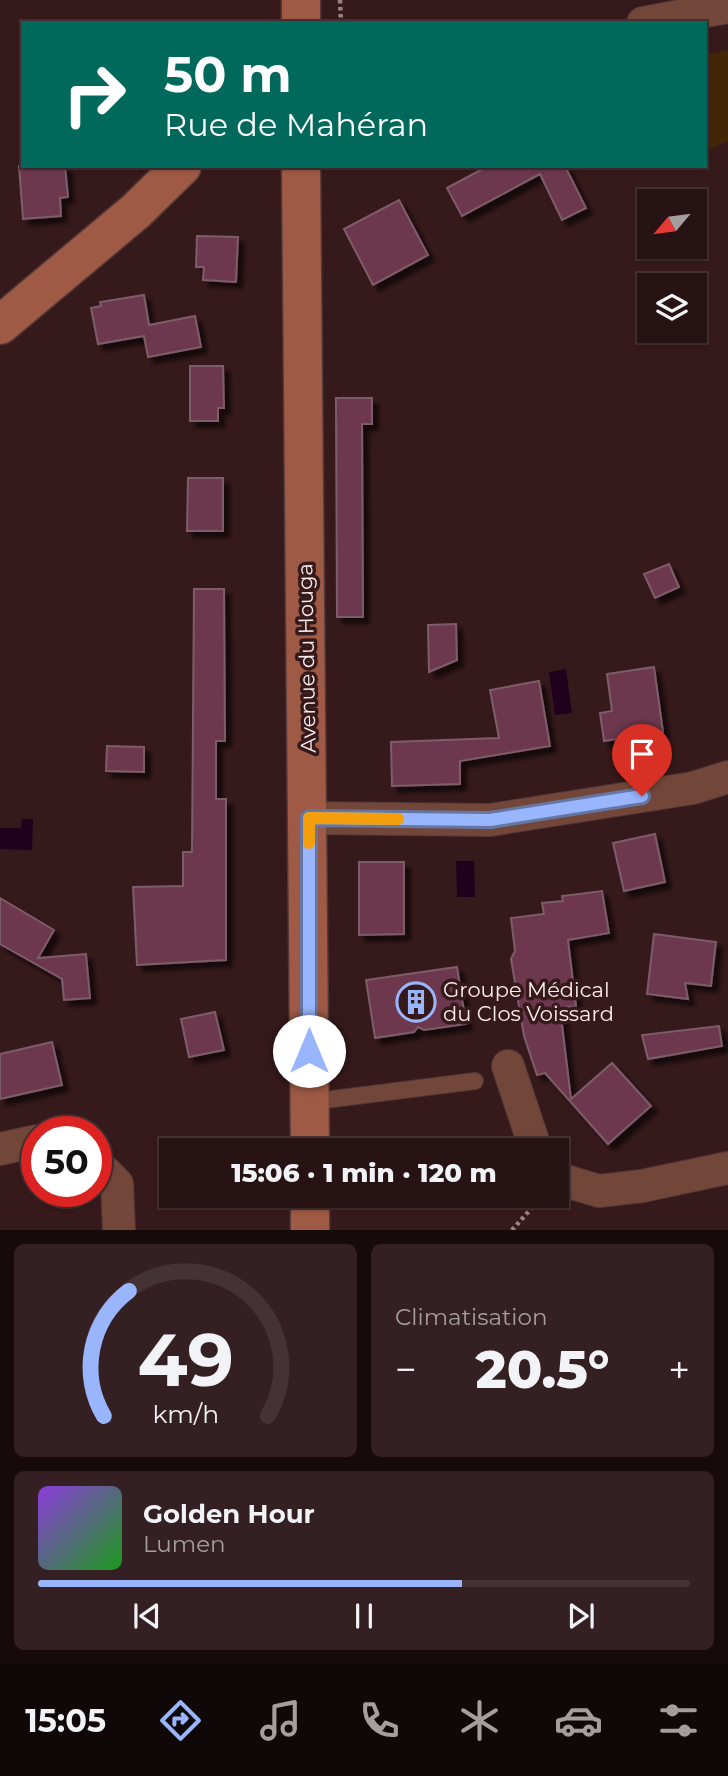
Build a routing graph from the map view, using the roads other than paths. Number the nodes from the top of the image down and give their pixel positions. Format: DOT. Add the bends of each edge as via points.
graph roads {
  1 [pos="301,0"];
  2 [pos="728,7"];
  3 [pos="301,21"];
  4 [pos="654,21"];
  5 [pos="180,168"];
  6 [pos="302,168"];
  7 [pos="0,324"];
  8 [pos="728,777"];
  9 [pos="309,818"];
  10 [pos="508,1066"];
  11 [pos="475,1081"];
  12 [pos="309,1102"];
  13 [pos="310,1138"];
  14 [pos="532,1138"];
  15 [pos="21,1144"];
  16 [pos="0,1149"];
  17 [pos="728,1168"];
  18 [pos="112,1179"];
  19 [pos="569,1182"];
  20 [pos="310,1208"];
  21 [pos="119,1230"];
  22 [pos="310,1230"];
  1 -- 3 [label="main road"];
  2 -- 4 [label="street"];
  5 -- 7 [label="main road" via="136,211"];
  6 -- 9 [label="main road, Avenue du Houga"];
  8 -- 9 [label="street" via="693,788 490,820"];
  9 -- 12 [label="main road, Avenue du Houga"];
  10 -- 14 [label="street"];
  11 -- 12 [label="lane"];
  12 -- 13 [label="main road, Avenue du Houga"];
  15 -- 16 [label="street"];
  17 -- 19 [label="street" via="599,1191"];
  18 -- 21 [label="street" via="117,1184"];
  20 -- 22 [label="main road"];
}
